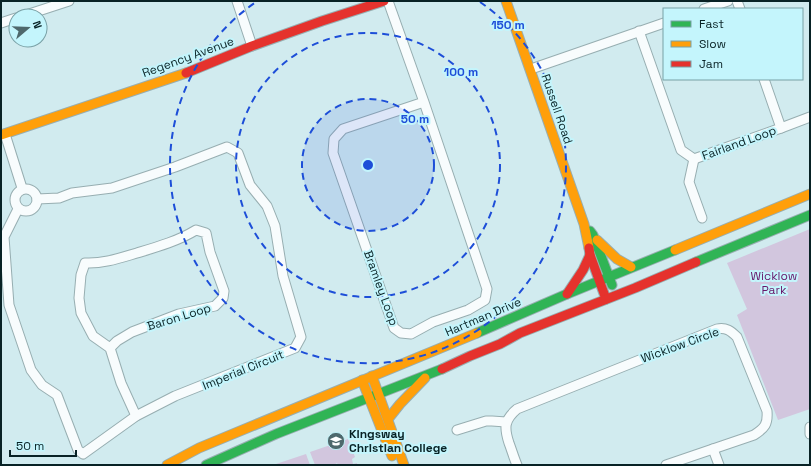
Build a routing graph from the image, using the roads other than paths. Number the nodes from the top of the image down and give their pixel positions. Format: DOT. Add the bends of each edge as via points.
graph roads {
  1 [pos="69,1"];
  2 [pos="237,1"];
  3 [pos="384,1"];
  4 [pos="388,1"];
  5 [pos="507,1"];
  6 [pos="728,1"];
  7 [pos="48,8"];
  8 [pos="707,8"];
  9 [pos="663,23"];
  10 [pos="639,31"];
  11 [pos="252,46"];
  12 [pos="531,70"];
  13 [pos="764,80"];
  14 [pos="424,102"];
  15 [pos="810,117"];
  16 [pos="781,128"];
  17 [pos="3,134"];
  18 [pos="694,159"];
  19 [pos="22,188"];
  20 [pos="810,194"];
  21 [pos="37,199"];
  22 [pos="18,209"];
  23 [pos="810,215"];
  24 [pos="702,218"];
  25 [pos="584,224"];
  26 [pos="593,235"];
  27 [pos="3,237"];
  28 [pos="590,255"];
  29 [pos="631,268"];
  30 [pos="609,277"];
  31 [pos="600,280"];
  32 [pos="567,294"];
  33 [pos="616,295"];
  34 [pos="606,299"];
  35 [pos="5,305"];
  36 [pos="110,348"];
  37 [pos="372,376"];
  38 [pos="428,376"];
  39 [pos="362,380"];
  40 [pos="379,394"];
  41 [pos="369,398"];
  42 [pos="136,416"];
  43 [pos="388,418"];
  44 [pos="506,422"];
  45 [pos="810,427"];
  46 [pos="457,430"];
  47 [pos="810,434"];
  48 [pos="713,449"];
  49 [pos="167,465"];
  50 [pos="206,465"];
  51 [pos="395,465"];
  52 [pos="404,465"];
  53 [pos="516,465"];
  54 [pos="666,465"];
  55 [pos="719,465"];
  1 -- 7 [label="street"];
  2 -- 11 [label="street"];
  3 -- 11 [label="main road, Regency Avenue"];
  4 -- 14 [label="street, Bramley Loop"];
  5 -- 12 [label="main road, Russell Road"];
  6 -- 8 [label="street"];
  9 -- 10 [label="street"];
  10 -- 12 [label="street"];
  10 -- 18 [label="street, Fairland Loop" via="681,150"];
  11 -- 17 [label="main road, Regency Avenue" via="196,69"];
  12 -- 25 [label="main road, Russell Road"];
  13 -- 16 [label="street, Fairland Loop"];
  14 -- 14 [label="street, Bramley Loop" via="343,129 334,139 333,154 394,328 401,333 411,334 485,300 487,289"];
  15 -- 16 [label="street"];
  16 -- 18 [label="street, Fairland Loop"];
  17 -- 19 [label="street"];
  18 -- 24 [label="street, Fairland Loop" via="689,182"];
  19 -- 21 [label="street" via="34,191"];
  19 -- 22 [label="street, Imperial Circuit" via="14,197"];
  20 -- 29 [label="main road, Hartman Drive"];
  21 -- 22 [label="street" via="31,210"];
  21 -- 42 [label="street, Imperial Circuit" via="59,198 72,193 112,188 227,147 238,153 250,185 268,206 275,226 282,276 301,338 295,348 175,396"];
  22 -- 27 [label="street, Imperial Circuit"];
  23 -- 33 [label="main road"];
  25 -- 26 [label="main road, Russell Road"];
  25 -- 28 [label="main road, Russell Road"];
  26 -- 29 [label="main road" via="617,259"];
  26 -- 30 [label="main road, Russell Road"];
  27 -- 35 [label="street, Imperial Circuit"];
  28 -- 31 [label="main road, Russell Road"];
  28 -- 32 [label="main road"];
  29 -- 30 [label="main road, Hartman Drive"];
  30 -- 31 [label="main road, Hartman Drive"];
  30 -- 33 [label="main road, Russell Road"];
  31 -- 32 [label="main road, Hartman Drive"];
  31 -- 34 [label="main road, Russell Road"];
  32 -- 37 [label="main road, Hartman Drive"];
  33 -- 34 [label="main road"];
  34 -- 38 [label="main road" via="520,333"];
  35 -- 42 [label="street, Imperial Circuit" via="31,370 42,385 57,395 78,450 84,454"];
  36 -- 36 [label="street, Baron Loop" via="132,332 179,314 215,306 223,298 224,291 206,233 196,230 184,237 111,261 85,263 79,298 81,313 93,336"];
  36 -- 42 [label="street" via="121,383"];
  37 -- 39 [label="main road, Hartman Drive"];
  37 -- 40 [label="main road"];
  38 -- 40 [label="main road"];
  38 -- 43 [label="main road"];
  39 -- 41 [label="main road"];
  39 -- 49 [label="main road, Hartman Drive" via="199,448"];
  40 -- 41 [label="main road"];
  40 -- 43 [label="main road"];
  41 -- 50 [label="main road" via="276,434"];
  41 -- 51 [label="main road"];
  43 -- 52 [label="main road"];
  44 -- 46 [label="street" via="486,421"];
  44 -- 48 [label="street, Wicklow Circle" via="517,409 721,328 727,329 737,337 767,411 767,419 765,426 754,435"];
  44 -- 53 [label="street" via="506,433"];
  45 -- 47 [label="street"];
  48 -- 54 [label="street, Wicklow Circle"];
  48 -- 55 [label="street"];
}
